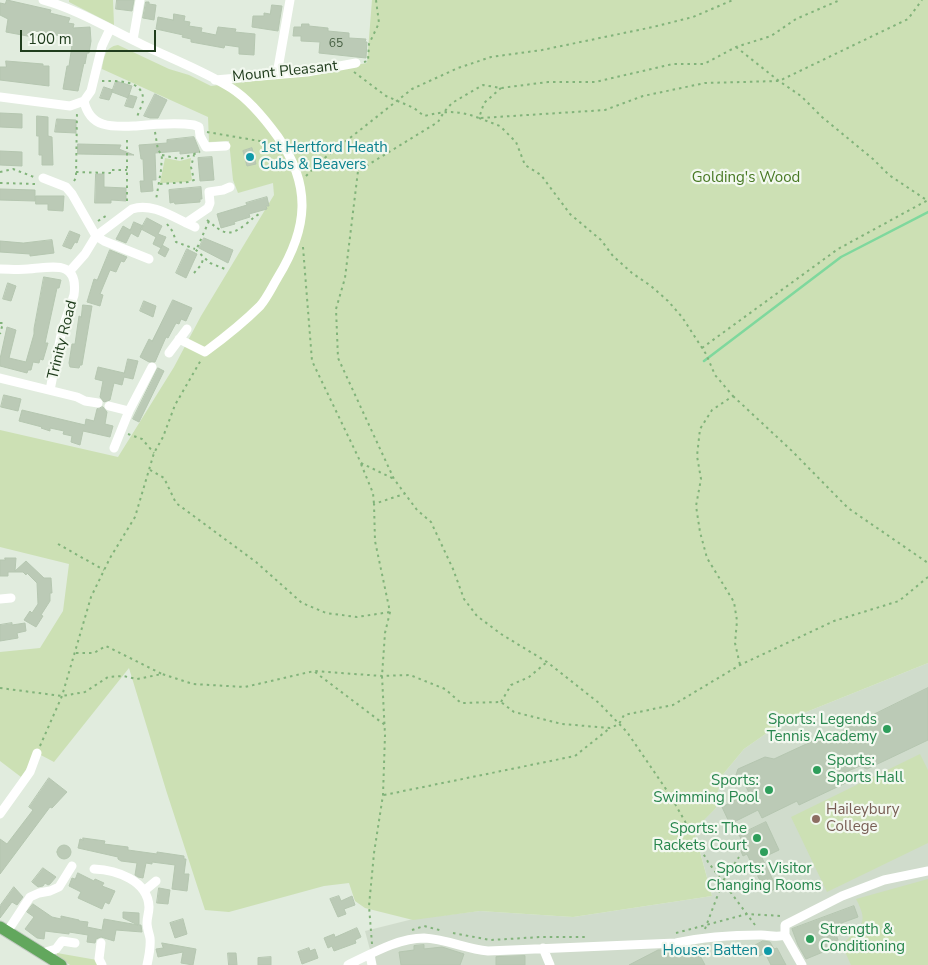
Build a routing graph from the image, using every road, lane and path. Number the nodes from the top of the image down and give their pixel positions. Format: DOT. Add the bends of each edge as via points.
graph roads {
  1 [pos="43,0"];
  2 [pos="140,0"];
  3 [pos="290,0"];
  4 [pos="376,0"];
  5 [pos="733,0"];
  6 [pos="840,0"];
  7 [pos="922,0"];
  8 [pos="110,29"];
  9 [pos="133,40"];
  10 [pos="736,46"];
  11 [pos="356,63"];
  12 [pos="343,66"];
  13 [pos="278,74"];
  14 [pos="215,80"];
  15 [pos="99,81"];
  16 [pos="778,81"];
  17 [pos="501,88"];
  18 [pos="0,97"];
  19 [pos="396,101"];
  20 [pos="81,103"];
  21 [pos="444,112"];
  22 [pos="478,118"];
  23 [pos="153,125"];
  24 [pos="135,126"];
  25 [pos="199,129"];
  26 [pos="127,134"];
  27 [pos="284,145"];
  28 [pos="226,146"];
  29 [pos="211,148"];
  30 [pos="329,154"];
  31 [pos="162,155"];
  32 [pos="194,155"];
  33 [pos="128,170"];
  34 [pos="0,172"];
  35 [pos="76,172"];
  36 [pos="43,178"];
  37 [pos="300,182"];
  38 [pos="0,183"];
  39 [pos="159,184"];
  40 [pos="230,187"];
  41 [pos="68,190"];
  42 [pos="928,201"];
  43 [pos="124,204"];
  44 [pos="155,209"];
  45 [pos="110,213"];
  46 [pos="169,216"];
  47 [pos="209,221"];
  48 [pos="90,226"];
  49 [pos="96,236"];
  50 [pos="302,245"];
  51 [pos="195,249"];
  52 [pos="204,257"];
  53 [pos="149,259"];
  54 [pos="0,268"];
  55 [pos="225,269"];
  56 [pos="69,272"];
  57 [pos="194,273"];
  58 [pos="0,323"];
  59 [pos="187,329"];
  60 [pos="0,334"];
  61 [pos="179,339"];
  62 [pos="702,348"];
  63 [pos="205,352"];
  64 [pos="169,353"];
  65 [pos="152,367"];
  66 [pos="0,378"];
  67 [pos="50,390"];
  68 [pos="733,396"];
  69 [pos="98,403"];
  70 [pos="109,406"];
  71 [pos="129,411"];
  72 [pos="120,431"];
  73 [pos="114,448"];
  74 [pos="154,453"];
  75 [pos="361,464"];
  76 [pos="150,470"];
  77 [pos="394,479"];
  78 [pos="404,494"];
  79 [pos="374,504"];
  80 [pos="58,544"];
  81 [pos="928,563"];
  82 [pos="104,570"];
  83 [pos="928,577"];
  84 [pos="11,598"];
  85 [pos="0,599"];
  86 [pos="390,612"];
  87 [pos="76,653"];
  88 [pos="547,662"];
  89 [pos="740,665"];
  90 [pos="314,671"];
  91 [pos="162,674"];
  92 [pos="382,676"];
  93 [pos="0,688"];
  94 [pos="62,696"];
  95 [pos="501,702"];
  96 [pos="618,724"];
  97 [pos="385,725"];
  98 [pos="610,728"];
  99 [pos="37,753"];
  100 [pos="383,795"];
  101 [pos="0,814"];
  102 [pos="740,857"];
  103 [pos="72,866"];
  104 [pos="94,869"];
  105 [pos="928,871"];
  106 [pos="723,881"];
  107 [pos="156,882"];
  108 [pos="144,891"];
  109 [pos="747,914"];
  110 [pos="798,917"];
  111 [pos="706,924"];
  112 [pos="3,930"];
  113 [pos="411,930"];
  114 [pos="670,935"];
  115 [pos="763,935"];
  116 [pos="785,935"];
  117 [pos="587,937"];
  118 [pos="704,938"];
  119 [pos="75,943"];
  120 [pos="101,943"];
  121 [pos="543,948"];
  122 [pos="42,953"];
  123 [pos="371,954"];
  124 [pos="61,965"];
  125 [pos="102,965"];
  126 [pos="147,965"];
  127 [pos="348,965"];
  128 [pos="372,965"];
  129 [pos="550,965"];
  130 [pos="802,965"];
  1 -- 8 [label="street, Mount Pleasant" via="74,9"];
  2 -- 9 [label="street"];
  3 -- 13 [label="street"];
  4 -- 11 [label="path" via="379,23 369,44 368,61"];
  5 -- 19 [label="path" via="692,17 653,27 491,57 428,81"];
  6 -- 10 [label="path" via="796,19 772,36"];
  7 -- 16 [label="path" via="908,19"];
  8 -- 9 [label="street, Mount Pleasant"];
  8 -- 20 [label="street" via="102,46 91,91"];
  9 -- 14 [label="street, Mount Pleasant"];
  10 -- 16 [label="path"];
  10 -- 17 [label="path" via="704,64 673,64 596,82 548,82"];
  11 -- 12 [label="street, Mount Pleasant"];
  12 -- 13 [label="street, Mount Pleasant"];
  12 -- 19 [label="path"];
  13 -- 14 [label="street, Mount Pleasant"];
  14 -- 27 [label="street, Mount Pleasant" via="244,98"];
  15 -- 24 [label="path" via="121,80 136,86 142,93"];
  16 -- 22 [label="path" via="705,83 643,96 605,110"];
  16 -- 42 [label="path" via="801,96 889,175"];
  17 -- 21 [label="path" via="483,85 452,103"];
  17 -- 22 [label="path" via="484,103"];
  18 -- 20 [label="street" via="70,106"];
  19 -- 21 [label="path" via="424,116"];
  19 -- 30 [label="path"];
  20 -- 24 [label="street" via="88,115 99,123 115,127"];
  20 -- 35 [label="path"];
  21 -- 22 [label="path"];
  21 -- 77 [label="path" via="438,122 358,171 345,278 336,310 338,358"];
  22 -- 62 [label="path" via="500,126 516,142 525,165 541,175 570,214 601,240 613,256 668,301"];
  23 -- 24 [label="street"];
  23 -- 25 [label="street" via="188,124"];
  23 -- 31 [label="path"];
  25 -- 27 [label="path"];
  25 -- 29 [label="street" via="203,143"];
  26 -- 33 [label="path"];
  27 -- 30 [label="path"];
  27 -- 37 [label="street, Mount Pleasant" via="296,166"];
  28 -- 29 [label="street"];
  29 -- 32 [label="path"];
  30 -- 37 [label="path"];
  31 -- 32 [label="path" via="180,160"];
  31 -- 39 [label="path"];
  32 -- 39 [label="path" via="191,167 194,180"];
  33 -- 35 [label="path"];
  33 -- 43 [label="path"];
  34 -- 36 [label="path" via="13,169"];
  35 -- 41 [label="path"];
  36 -- 38 [label="path" via="36,185"];
  36 -- 41 [label="street"];
  37 -- 63 [label="street, Mount Pleasant" via="300,227 286,263 261,304 229,335"];
  39 -- 44 [label="path"];
  40 -- 46 [label="street" via="209,192 208,208 190,225"];
  41 -- 48 [label="street"];
  42 -- 62 [label="path" via="838,249"];
  44 -- 46 [label="street"];
  44 -- 49 [label="street" via="132,210"];
  45 -- 48 [label="path"];
  46 -- 51 [label="path" via="166,223 176,242"];
  47 -- 51 [label="path"];
  48 -- 49 [label="street"];
  49 -- 53 [label="street"];
  49 -- 56 [label="street"];
  50 -- 75 [label="path" via="312,362"];
  51 -- 52 [label="path"];
  52 -- 55 [label="path"];
  52 -- 57 [label="path"];
  54 -- 56 [label="street" via="27,270 57,266"];
  56 -- 67 [label="street, Trinity Road" via="74,281 74,295 62,330"];
  58 -- 60 [label="path"];
  59 -- 61 [label="street"];
  61 -- 63 [label="street"];
  61 -- 64 [label="street"];
  62 -- 68 [label="path" via="715,375"];
  63 -- 74 [label="path" via="175,405"];
  65 -- 71 [label="street"];
  66 -- 67 [label="street, Trinity Road"];
  67 -- 69 [label="street, Trinity Road"];
  68 -- 81 [label="path" via="848,508"];
  68 -- 89 [label="path" via="712,410 700,429 697,456 701,479 696,506 707,558 734,602 737,621 735,643"];
  70 -- 71 [label="street"];
  71 -- 72 [label="street"];
  72 -- 73 [label="street"];
  72 -- 74 [label="path" via="142,439"];
  74 -- 76 [label="path"];
  75 -- 77 [label="path"];
  75 -- 79 [label="path"];
  76 -- 82 [label="path" via="135,517"];
  76 -- 86 [label="path" via="164,478 176,503 256,562 302,603 326,613 356,617"];
  77 -- 78 [label="path"];
  78 -- 79 [label="path"];
  78 -- 88 [label="path" via="431,522 464,600 477,616"];
  79 -- 86 [label="path" via="375,541"];
  80 -- 82 [label="path"];
  82 -- 87 [label="path" via="91,597"];
  83 -- 89 [label="path" via="898,601 834,621"];
  84 -- 85 [label="street"];
  86 -- 92 [label="path"];
  87 -- 91 [label="path" via="94,654 106,646"];
  87 -- 94 [label="path"];
  88 -- 95 [label="path" via="511,685"];
  88 -- 96 [label="path" via="599,703"];
  89 -- 96 [label="path" via="673,705 624,716"];
  90 -- 91 [label="path" via="246,687 193,684"];
  90 -- 92 [label="path"];
  90 -- 97 [label="path"];
  91 -- 94 [label="path" via="137,679 108,677 85,692"];
  92 -- 95 [label="path" via="410,676 445,689 461,703"];
  92 -- 97 [label="path"];
  93 -- 94 [label="path"];
  94 -- 99 [label="path"];
  95 -- 98 [label="path" via="514,712 562,724"];
  96 -- 98 [label="path"];
  96 -- 106 [label="path" via="627,732 670,795 708,862"];
  97 -- 100 [label="path"];
  98 -- 100 [label="path" via="575,756"];
  99 -- 101 [label="street" via="30,772"];
  100 -- 123 [label="path" via="369,906"];
  102 -- 106 [label="path"];
  103 -- 112 [label="street" via="55,890 30,897"];
  104 -- 108 [label="street" via="107,869 127,876"];
  105 -- 110 [label="street" via="884,880"];
  106 -- 109 [label="path"];
  106 -- 111 [label="path"];
  107 -- 108 [label="street"];
  108 -- 126 [label="street" via="149,907"];
  109 -- 110 [label="path"];
  109 -- 111 [label="path"];
  109 -- 115 [label="path"];
  110 -- 116 [label="street" via="785,925"];
  111 -- 114 [label="path"];
  111 -- 118 [label="path"];
  112 -- 122 [label="main road"];
  113 -- 117 [label="path" via="424,926 490,940"];
  115 -- 116 [label="street"];
  115 -- 118 [label="street"];
  116 -- 130 [label="street"];
  118 -- 121 [label="street" via="676,943"];
  119 -- 122 [label="street" via="62,941 56,949"];
  120 -- 125 [label="street" via="99,959"];
  121 -- 123 [label="street" via="473,950 425,938 402,941"];
  121 -- 129 [label="street"];
  122 -- 124 [label="main road"];
  123 -- 127 [label="street"];
  123 -- 128 [label="street"];
}
